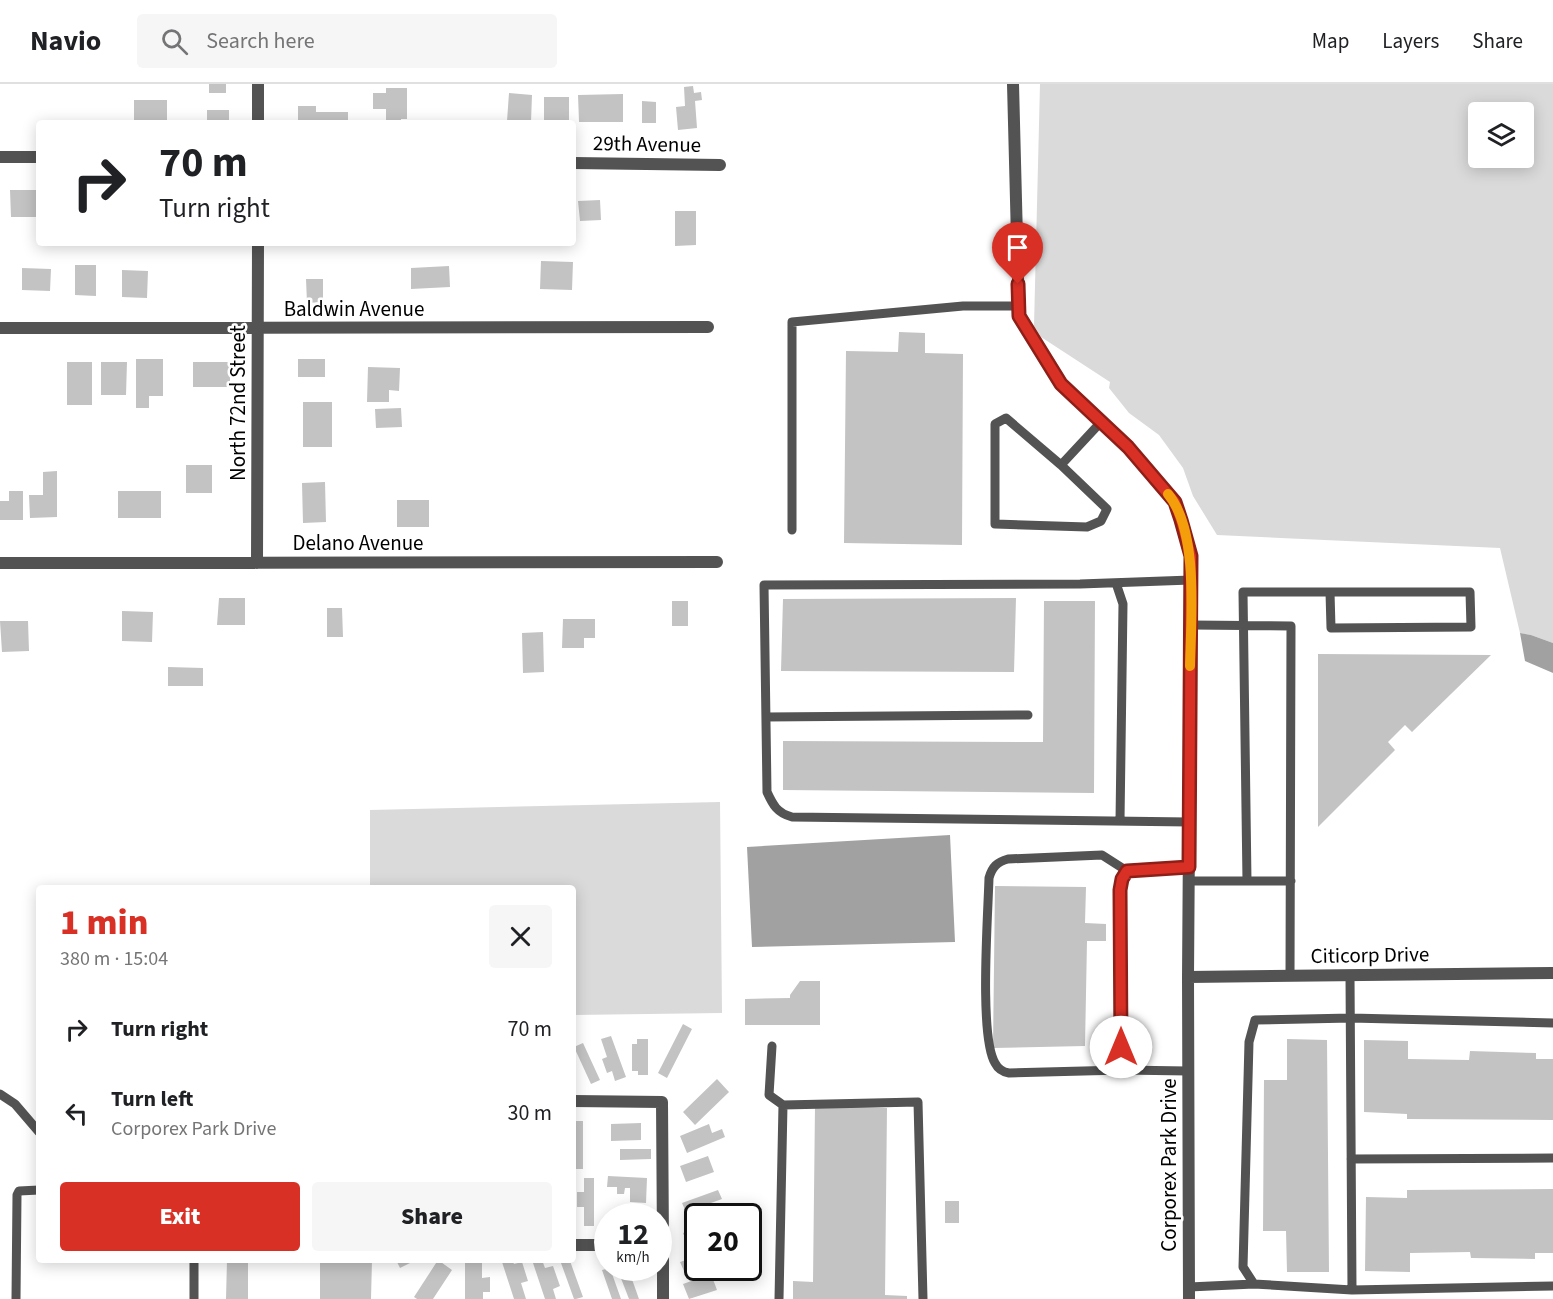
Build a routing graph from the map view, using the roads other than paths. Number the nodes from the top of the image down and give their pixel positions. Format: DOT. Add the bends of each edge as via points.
graph roads {
  1 [pos="258,84"];
  2 [pos="1013,84"];
  3 [pos="258,120"];
  4 [pos="0,157"];
  5 [pos="36,157"];
  6 [pos="576,163"];
  7 [pos="720,165"];
  8 [pos="258,246"];
  9 [pos="1018,306"];
  10 [pos="708,327"];
  11 [pos="0,328"];
  12 [pos="258,328"];
  13 [pos="1101,422"];
  14 [pos="1061,465"];
  15 [pos="792,530"];
  16 [pos="717,562"];
  17 [pos="0,563"];
  18 [pos="257,563"];
  19 [pos="1191,580"];
  20 [pos="1116,583"];
  21 [pos="1330,592"];
  22 [pos="1191,625"];
  23 [pos="1244,625"];
  24 [pos="1028,715"];
  25 [pos="766,717"];
  26 [pos="1120,821"];
  27 [pos="1189,822"];
  28 [pos="1189,867"];
  29 [pos="1127,871"];
  30 [pos="1189,881"];
  31 [pos="1247,881"];
  32 [pos="1291,881"];
  33 [pos="1553,973"];
  34 [pos="1350,975"];
  35 [pos="1290,976"];
  36 [pos="1188,977"];
  37 [pos="1351,1018"];
  38 [pos="1553,1023"];
  39 [pos="772,1046"];
  40 [pos="1122,1070"];
  41 [pos="1188,1071"];
  42 [pos="0,1094"];
  43 [pos="576,1101"];
  44 [pos="783,1105"];
  45 [pos="36,1128"];
  46 [pos="1553,1158"];
  47 [pos="1351,1159"];
  48 [pos="36,1190"];
  49 [pos="661,1203"];
  50 [pos="576,1245"];
  51 [pos="594,1245"];
  52 [pos="194,1263"];
  53 [pos="662,1281"];
  54 [pos="1254,1284"];
  55 [pos="1553,1286"];
  56 [pos="1352,1290"];
  57 [pos="1189,1293"];
  58 [pos="16,1299"];
  59 [pos="194,1299"];
  60 [pos="663,1299"];
  61 [pos="779,1299"];
  62 [pos="923,1299"];
  1 -- 3 [label="street"];
  2 -- 9 [label="street, Corporex Park Drive"];
  4 -- 5 [label="street"];
  6 -- 7 [label="street, 29th Avenue"];
  8 -- 12 [label="street, North 72nd Street"];
  9 -- 13 [label="street, Corporex Park Drive" via="1019,316 1061,384"];
  9 -- 15 [label="lane" via="963,306 792,322"];
  10 -- 12 [label="street, Baldwin Avenue"];
  11 -- 12 [label="street, Baldwin Avenue"];
  12 -- 18 [label="street, North 72nd Street"];
  13 -- 14 [label="lane"];
  13 -- 19 [label="street, Corporex Park Drive" via="1175,502 1191,556"];
  14 -- 14 [label="lane" via="1107,509 1101,521 1087,527 995,524 995,424 1006,418"];
  16 -- 18 [label="street, Delano Avenue"];
  17 -- 18 [label="street, Delano Avenue"];
  19 -- 20 [label="lane"];
  19 -- 22 [label="street, Corporex Park Drive"];
  20 -- 25 [label="lane" via="764,585"];
  20 -- 26 [label="lane" via="1123,604"];
  21 -- 21 [label="lane" via="1331,628 1471,627 1470,592"];
  21 -- 23 [label="lane" via="1244,592"];
  22 -- 23 [label="lane"];
  22 -- 27 [label="street, Corporex Park Drive"];
  23 -- 31 [label="lane"];
  23 -- 32 [label="lane" via="1291,626"];
  24 -- 25 [label="lane"];
  25 -- 26 [label="lane" via="767,792 773,806 792,817"];
  26 -- 27 [label="lane"];
  27 -- 28 [label="street, Corporex Park Drive"];
  28 -- 29 [label="lane"];
  28 -- 30 [label="street, Corporex Park Drive"];
  29 -- 40 [label="lane" via="1120,890"];
  29 -- 40 [label="lane" via="1101,855 1032,857 999,861 989,878 987,1027 989,1047 999,1068 1009,1073"];
  30 -- 31 [label="lane"];
  30 -- 36 [label="street, Corporex Park Drive"];
  31 -- 32 [label="lane"];
  32 -- 35 [label="lane"];
  33 -- 34 [label="street, Citicorp Drive"];
  34 -- 35 [label="street, Citicorp Drive"];
  34 -- 37 [label="lane"];
  35 -- 36 [label="street, Citicorp Drive"];
  36 -- 41 [label="street, Corporex Park Drive"];
  37 -- 38 [label="lane"];
  37 -- 47 [label="lane"];
  37 -- 54 [label="lane" via="1255,1020 1249,1042 1243,1267"];
  39 -- 44 [label="lane" via="770,1095"];
  40 -- 41 [label="lane"];
  41 -- 57 [label="street, Corporex Park Drive"];
  42 -- 45 [label="lane" via="15,1104"];
  43 -- 49 [label="street" via="662,1102"];
  44 -- 61 [label="lane"];
  44 -- 62 [label="lane" via="918,1102"];
  46 -- 47 [label="lane"];
  47 -- 56 [label="lane"];
  48 -- 58 [label="lane" via="19,1191 17,1195"];
  50 -- 51 [label="street"];
  52 -- 59 [label="lane"];
  53 -- 60 [label="street"];
  54 -- 56 [label="lane"];
  54 -- 57 [label="lane"];
  55 -- 56 [label="lane"];
}
